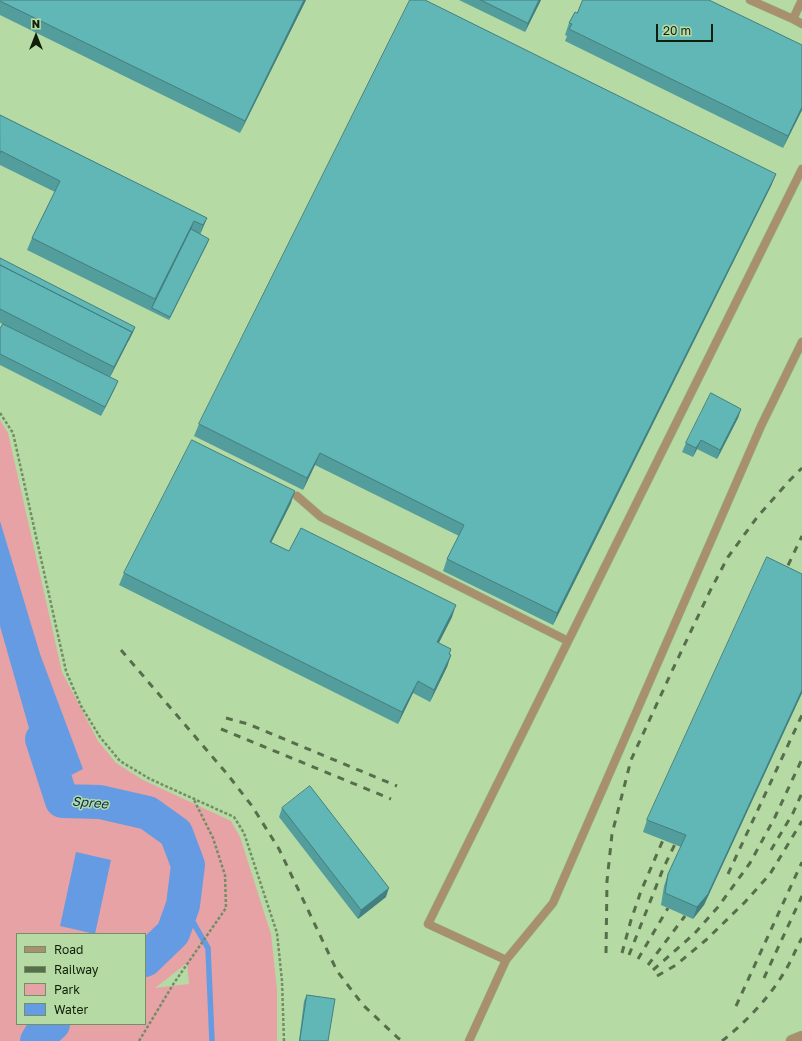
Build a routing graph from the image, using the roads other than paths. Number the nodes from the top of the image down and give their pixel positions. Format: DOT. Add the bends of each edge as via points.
graph roads {
  1 [pos="750,0"];
  2 [pos="802,0"];
  3 [pos="792,19"];
  4 [pos="802,24"];
  5 [pos="802,169"];
  6 [pos="802,342"];
  7 [pos="297,496"];
  8 [pos="568,641"];
  9 [pos="506,960"];
  10 [pos="802,1036"];
  11 [pos="469,1041"];
  12 [pos="792,1041"];
  1 -- 3 [label="lane"];
  2 -- 3 [label="lane"];
  3 -- 4 [label="lane"];
  5 -- 8 [label="lane"];
  6 -- 9 [label="lane" via="761,426 553,903"];
  7 -- 8 [label="lane" via="321,517"];
  8 -- 9 [label="lane" via="428,924"];
  9 -- 11 [label="lane"];
  10 -- 12 [label="street"];
}
